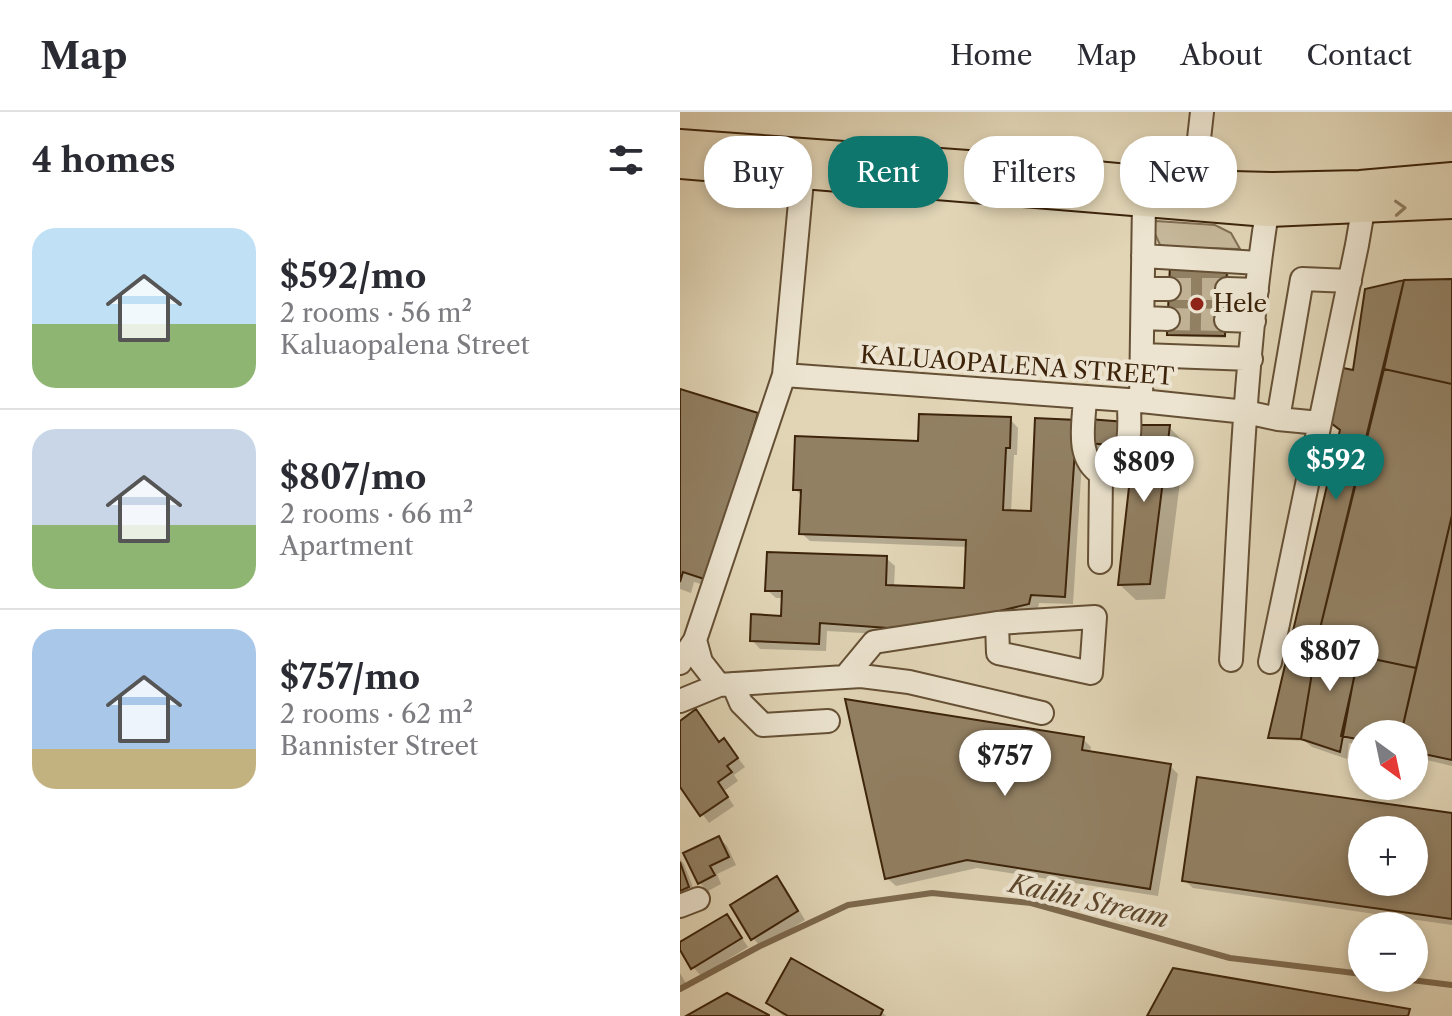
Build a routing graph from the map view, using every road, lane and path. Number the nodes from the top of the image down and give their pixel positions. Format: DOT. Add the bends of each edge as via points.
graph roads {
  1 [pos="1202,112"];
  2 [pos="1199,136"];
  3 [pos="680,144"];
  4 [pos="704,148"];
  5 [pos="680,164"];
  6 [pos="704,164"];
  7 [pos="812,164"];
  8 [pos="812,165"];
  9 [pos="1452,177"];
  10 [pos="1120,184"];
  11 [pos="1237,191"];
  12 [pos="1120,199"];
  13 [pos="1452,204"];
  14 [pos="1237,205"];
  15 [pos="800,208"];
  16 [pos="1144,208"];
  17 [pos="1363,210"];
  18 [pos="1267,212"];
  19 [pos="1143,256"];
  20 [pos="1259,263"];
  21 [pos="1350,281"];
  22 [pos="1143,289"];
  23 [pos="1169,289"];
  24 [pos="1227,289"];
  25 [pos="1257,290"];
  26 [pos="1143,318"];
  27 [pos="1168,319"];
  28 [pos="1226,320"];
  29 [pos="1254,321"];
  30 [pos="1142,355"];
  31 [pos="1251,359"];
  32 [pos="784,375"];
  33 [pos="1085,397"];
  34 [pos="1135,400"];
  35 [pos="1246,412"];
  36 [pos="1278,419"];
  37 [pos="1320,423"];
  38 [pos="1101,474"];
  39 [pos="1100,562"];
  40 [pos="997,623"];
  41 [pos="695,640"];
  42 [pos="1231,660"];
  43 [pos="1270,662"];
  44 [pos="680,663"];
  45 [pos="845,677"];
  46 [pos="726,684"];
  47 [pos="680,701"];
  48 [pos="1042,713"];
  49 [pos="828,721"];
  1 -- 2 [label="street"];
  3 -- 4 [label="main road"];
  5 -- 6 [label="main road"];
  7 -- 10 [label="main road" via="1009,168"];
  8 -- 12 [label="main road"];
  9 -- 11 [label="main road"];
  17 -- 13 [label="main road, one-way"];
  14 -- 18 [label="main road"];
  15 -- 32 [label="street"];
  16 -- 19 [label="street"];
  17 -- 18 [label="main road"];
  17 -- 21 [label="street"];
  18 -- 20 [label="street"];
  19 -- 20 [label="street"];
  19 -- 22 [label="street"];
  20 -- 25 [label="street"];
  21 -- 36 [label="street" via="1302,279"];
  21 -- 37 [label="street"];
  22 -- 23 [label="street"];
  22 -- 26 [label="street"];
  24 -- 25 [label="street"];
  25 -- 29 [label="street"];
  26 -- 27 [label="street"];
  26 -- 30 [label="street"];
  28 -- 29 [label="street"];
  29 -- 31 [label="street"];
  30 -- 31 [label="street"];
  30 -- 34 [label="street"];
  31 -- 35 [label="street"];
  32 -- 33 [label="street, KALUAOPALENA STREET"];
  32 -- 41 [label="street"];
  33 -- 34 [label="street, KALUAOPALENA STREET"];
  33 -- 38 [label="street" via="1082,452"];
  34 -- 35 [label="street, KALUAOPALENA STREET"];
  34 -- 38 [label="street" via="1125,456"];
  35 -- 36 [label="street, KALUAOPALENA STREET"];
  35 -- 42 [label="street"];
  36 -- 37 [label="street, KALUAOPALENA STREET"];
  37 -- 43 [label="street"];
  38 -- 39 [label="street"];
  40 -- 40 [label="street" via="1095,617 1091,673 998,653"];
  40 -- 45 [label="street" via="874,642"];
  41 -- 44 [label="street"];
  41 -- 46 [label="street" via="701,662"];
  45 -- 46 [label="street"];
  45 -- 48 [label="street" via="909,682"];
  46 -- 47 [label="street"];
  46 -- 49 [label="street" via="763,725"];
}
